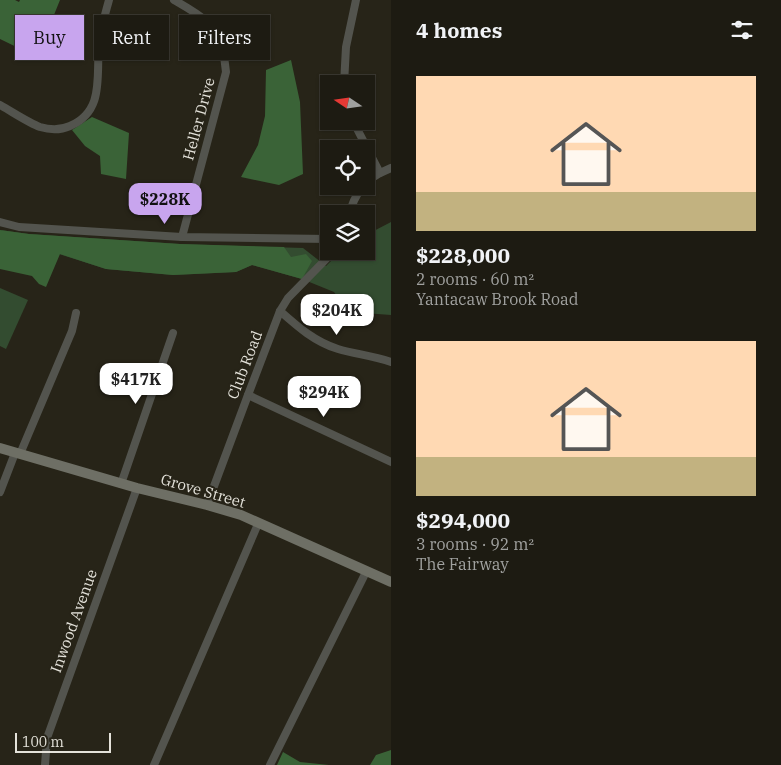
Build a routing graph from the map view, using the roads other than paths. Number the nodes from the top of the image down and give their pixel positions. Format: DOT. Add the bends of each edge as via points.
graph roads {
  1 [pos="109,0"];
  2 [pos="174,0"];
  3 [pos="356,0"];
  4 [pos="344,75"];
  5 [pos="0,105"];
  6 [pos="358,130"];
  7 [pos="391,168"];
  8 [pos="380,173"];
  9 [pos="375,176"];
  10 [pos="0,222"];
  11 [pos="182,237"];
  12 [pos="320,239"];
  13 [pos="325,260"];
  14 [pos="280,311"];
  15 [pos="76,313"];
  16 [pos="173,333"];
  17 [pos="391,362"];
  18 [pos="248,395"];
  19 [pos="0,448"];
  20 [pos="18,453"];
  21 [pos="391,462"];
  22 [pos="121,484"];
  23 [pos="137,488"];
  24 [pos="0,492"];
  25 [pos="208,505"];
  26 [pos="258,524"];
  27 [pos="366,572"];
  28 [pos="391,582"];
  29 [pos="45,765"];
  30 [pos="154,765"];
  31 [pos="270,765"];
  1 -- 5 [label="street" via="99,43 96,97 85,116 66,128 40,127"];
  2 -- 11 [label="street, Heller Drive" via="213,28 223,46 226,72"];
  3 -- 4 [label="street" via="346,47"];
  6 -- 8 [label="street"];
  7 -- 8 [label="street"];
  8 -- 9 [label="street"];
  10 -- 11 [label="street" via="19,227"];
  11 -- 12 [label="street"];
  13 -- 14 [label="street, Club Road" via="288,298"];
  14 -- 17 [label="street" via="324,343"];
  14 -- 18 [label="street, Club Road"];
  15 -- 20 [label="street" via="72,331"];
  16 -- 22 [label="street"];
  18 -- 21 [label="street"];
  18 -- 25 [label="street, Club Road"];
  19 -- 20 [label="main road, Grove Street"];
  20 -- 22 [label="main road, Grove Street"];
  20 -- 24 [label="street"];
  22 -- 23 [label="main road, Grove Street"];
  23 -- 25 [label="main road, Grove Street"];
  23 -- 29 [label="street, Inwood Avenue" via="47,738"];
  25 -- 26 [label="main road, Grove Street"];
  26 -- 27 [label="main road, Grove Street"];
  26 -- 30 [label="street"];
  27 -- 28 [label="main road, Grove Street"];
  27 -- 31 [label="street"];
}
